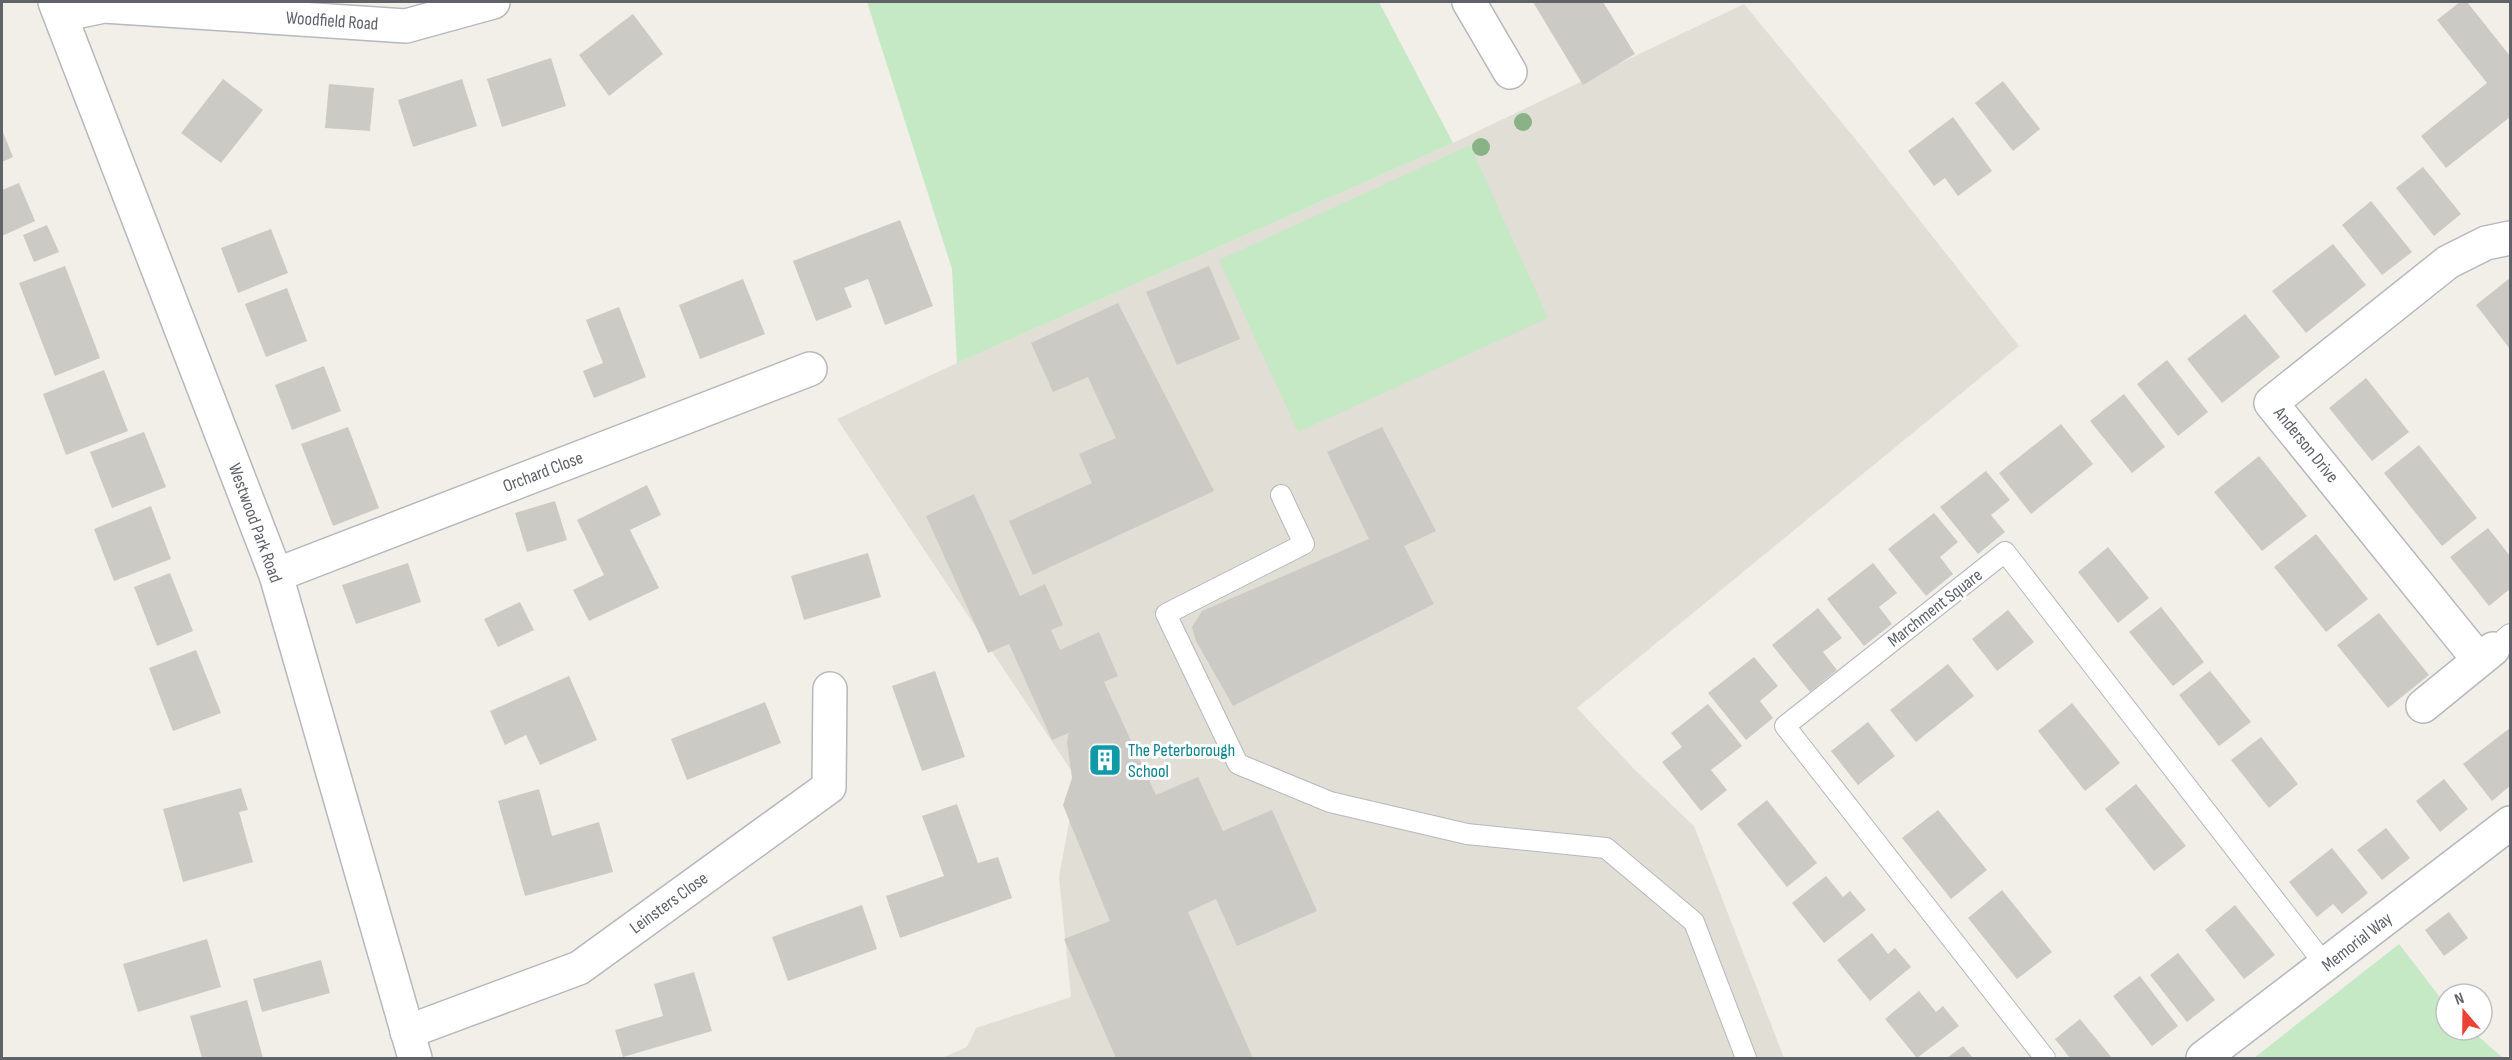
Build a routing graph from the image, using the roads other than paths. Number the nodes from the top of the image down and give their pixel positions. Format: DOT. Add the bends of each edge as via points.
graph roads {
  1 [pos="493,2"];
  2 [pos="1468,2"];
  3 [pos="58,8"];
  4 [pos="1510,72"];
  5 [pos="2511,238"];
  6 [pos="810,369"];
  7 [pos="1281,495"];
  8 [pos="276,575"];
  9 [pos="2494,648"];
  10 [pos="830,689"];
  11 [pos="2424,706"];
  12 [pos="2506,836"];
  13 [pos="2326,966"];
  14 [pos="411,1045"];
  15 [pos="1746,1059"];
  16 [pos="2045,1059"];
  17 [pos="2203,1059"];
  1 -- 3 [label="street, Woodfield Road" via="406,26 104,6"];
  2 -- 4 [label="street"];
  3 -- 8 [label="street, Westwood Park Road"];
  5 -- 9 [label="street, Anderson Drive" via="2486,243 2448,262 2271,402"];
  6 -- 8 [label="street, Orchard Close"];
  7 -- 15 [label="lane" via="1304,544 1166,614 1238,764 1330,802 1467,834 1606,848 1694,922"];
  8 -- 14 [label="street, Westwood Park Road"];
  9 -- 11 [label="street, Anderson Drive"];
  10 -- 14 [label="street, Leinsters Close" via="829,787 579,968"];
  12 -- 13 [label="street, Memorial Way"];
  13 -- 16 [label="lane, Marchment Square" via="2005,552 1785,726"];
  13 -- 17 [label="street, Memorial Way"];
}
